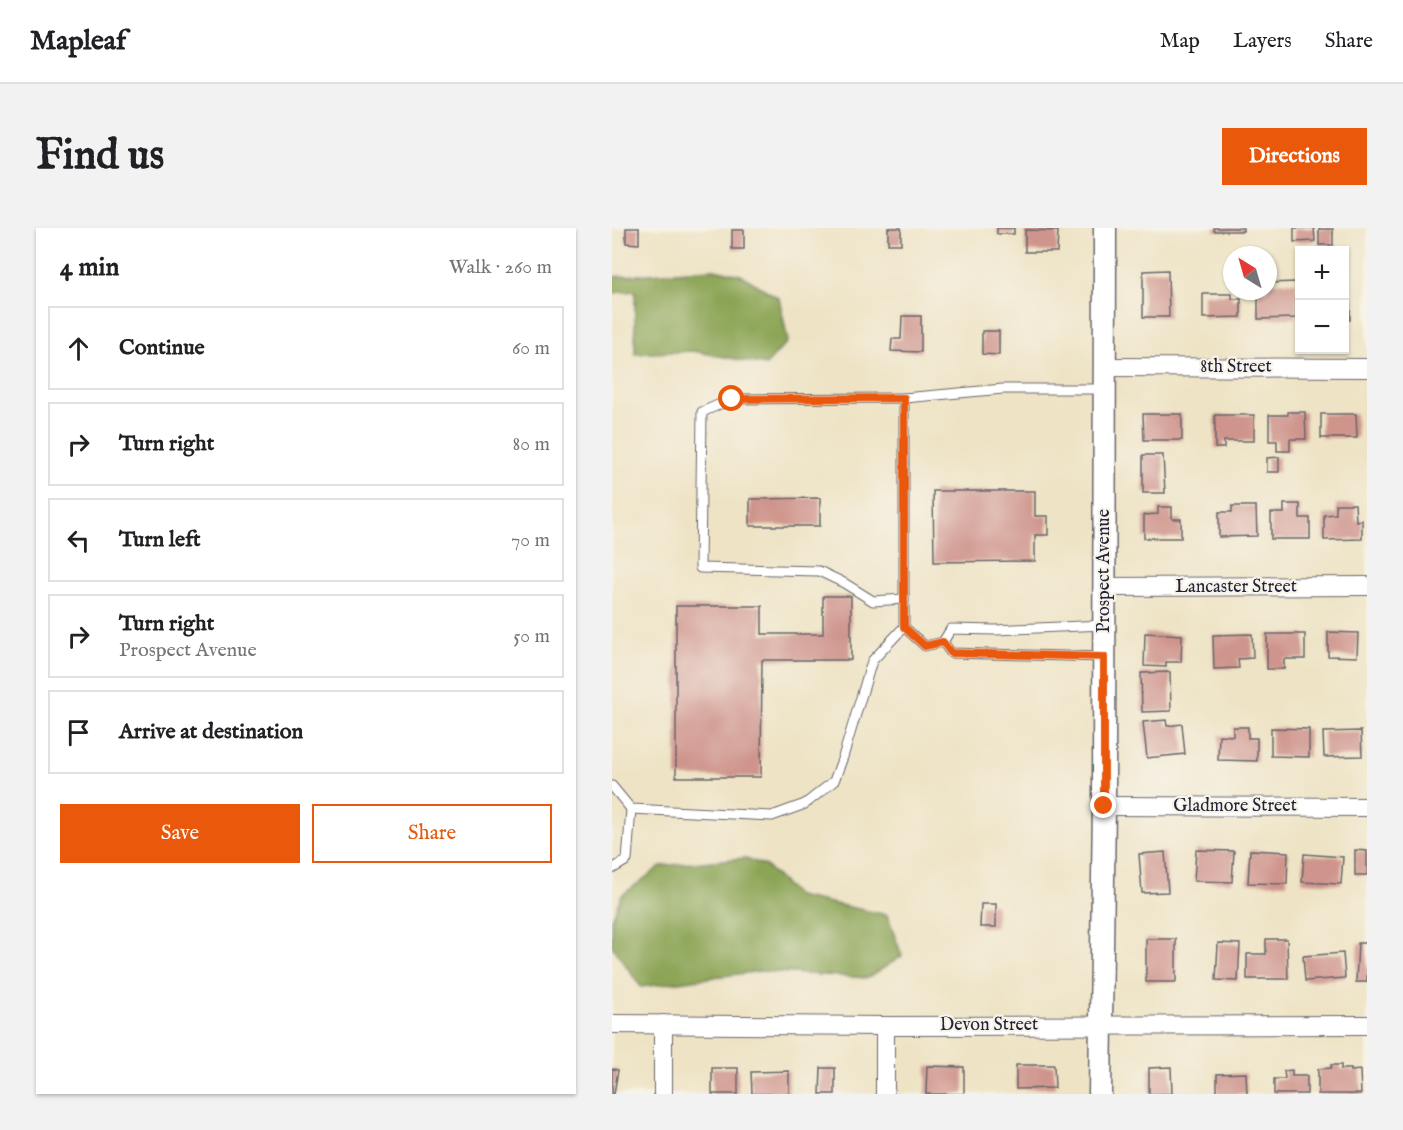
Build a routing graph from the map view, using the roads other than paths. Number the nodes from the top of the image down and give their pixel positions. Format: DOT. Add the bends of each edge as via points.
graph roads {
  1 [pos="1105,228"];
  2 [pos="1367,368"];
  3 [pos="1105,378"];
  4 [pos="904,398"];
  5 [pos="1367,586"];
  6 [pos="1104,587"];
  7 [pos="904,599"];
  8 [pos="1104,625"];
  9 [pos="904,627"];
  10 [pos="943,642"];
  11 [pos="1104,657"];
  12 [pos="612,786"];
  13 [pos="1104,806"];
  14 [pos="1367,807"];
  15 [pos="631,809"];
  16 [pos="612,869"];
  17 [pos="612,1024"];
  18 [pos="663,1024"];
  19 [pos="1101,1025"];
  20 [pos="1367,1025"];
  21 [pos="885,1026"];
  22 [pos="663,1094"];
  23 [pos="885,1094"];
  24 [pos="1100,1094"];
  1 -- 3 [label="street, Prospect Avenue"];
  2 -- 3 [label="street, 8th Street"];
  3 -- 4 [label="lane"];
  3 -- 6 [label="street, Prospect Avenue"];
  4 -- 7 [label="lane"];
  4 -- 7 [label="lane" via="732,399 702,412 700,568 819,571 873,601"];
  5 -- 6 [label="street, Lancaster Street"];
  6 -- 8 [label="street, Prospect Avenue"];
  7 -- 9 [label="lane"];
  8 -- 10 [label="lane" via="951,629"];
  8 -- 11 [label="street, Prospect Avenue"];
  9 -- 10 [label="lane" via="925,646"];
  9 -- 15 [label="lane" via="872,661 834,781 805,804 772,816"];
  10 -- 11 [label="lane" via="951,653"];
  11 -- 13 [label="street, Prospect Avenue"];
  12 -- 15 [label="lane"];
  13 -- 14 [label="street, Gladmore Street"];
  13 -- 19 [label="street, Prospect Avenue"];
  15 -- 16 [label="lane" via="627,860"];
  17 -- 18 [label="street, Devon Street"];
  18 -- 21 [label="street, Devon Street"];
  18 -- 22 [label="street"];
  19 -- 20 [label="street, Devon Street"];
  19 -- 21 [label="street, Devon Street"];
  19 -- 24 [label="street, Prospect Avenue"];
  21 -- 23 [label="street"];
}
